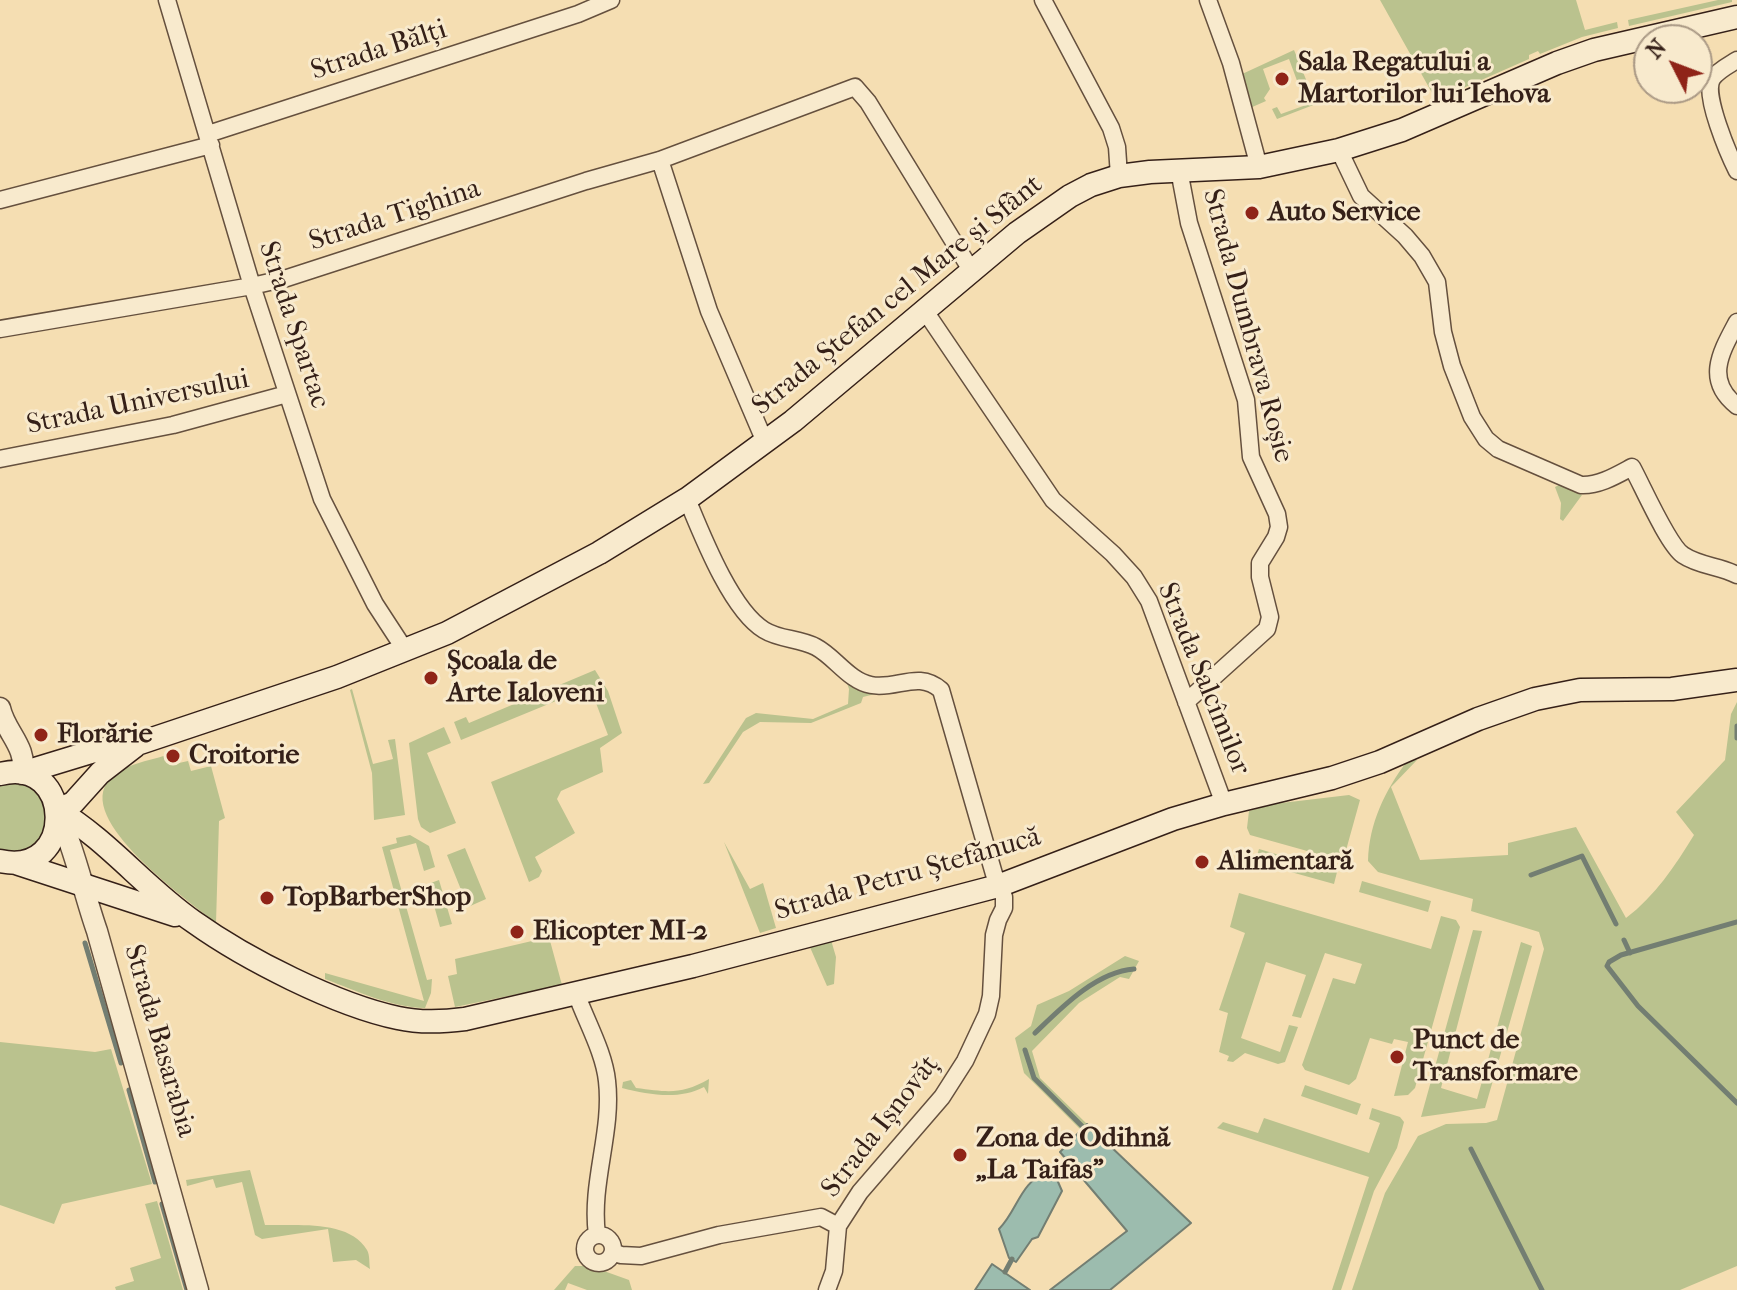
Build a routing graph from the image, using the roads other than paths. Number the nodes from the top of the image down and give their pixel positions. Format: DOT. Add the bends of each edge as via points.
graph roads {
  1 [pos="167,0"];
  2 [pos="611,0"];
  3 [pos="1043,0"];
  4 [pos="1208,0"];
  5 [pos="1737,17"];
  6 [pos="1737,60"];
  7 [pos="209,140"];
  8 [pos="1339,150"];
  9 [pos="660,160"];
  10 [pos="1259,167"];
  11 [pos="1179,170"];
  12 [pos="1737,171"];
  13 [pos="1119,176"];
  14 [pos="0,200"];
  15 [pos="971,270"];
  16 [pos="252,286"];
  17 [pos="925,311"];
  18 [pos="1737,322"];
  19 [pos="0,329"];
  20 [pos="287,394"];
  21 [pos="1731,401"];
  22 [pos="765,442"];
  23 [pos="0,459"];
  24 [pos="687,499"];
  25 [pos="1737,575"];
  26 [pos="405,650"];
  27 [pos="1737,680"];
  28 [pos="1186,702"];
  29 [pos="1,723"];
  30 [pos="140,743"];
  31 [pos="11,774"];
  32 [pos="1224,804"];
  33 [pos="57,810"];
  34 [pos="5,862"];
  35 [pos="80,882"];
  36 [pos="998,886"];
  37 [pos="194,923"];
  38 [pos="576,993"];
  39 [pos="838,1226"];
  40 [pos="597,1235"];
  41 [pos="613,1252"];
  42 [pos="198,1290"];
  43 [pos="827,1290"];
  1 -- 7 [label="street, Strada Spartac"];
  2 -- 7 [label="street, Strada Bălți"];
  3 -- 13 [label="street" via="1111,128"];
  4 -- 10 [label="street"];
  5 -- 8 [label="main road, Strada Ștefan cel Mare și Sfânt" via="1594,50 1430,119"];
  6 -- 12 [label="street" via="1713,77 1710,86"];
  7 -- 14 [label="street, Strada Bălți"];
  7 -- 16 [label="street, Strada Spartac"];
  8 -- 10 [label="main road, Strada Ștefan cel Mare și Sfânt"];
  8 -- 25 [label="street" via="1361,196 1405,236 1437,282 1452,366 1486,439 1581,485 1632,467 1676,549"];
  9 -- 15 [label="street, Strada Tighina" via="855,87"];
  9 -- 16 [label="street, Strada Tighina"];
  9 -- 22 [label="street" via="709,311"];
  10 -- 11 [label="main road, Strada Ștefan cel Mare și Sfânt"];
  11 -- 13 [label="main road, Strada Ștefan cel Mare și Sfânt"];
  11 -- 28 [label="street, Strada Dumbrava Roșie" via="1189,223 1246,400 1251,457 1279,527 1260,563 1270,617 1267,629"];
  13 -- 15 [label="main road, Strada Ștefan cel Mare și Sfânt" via="1070,196"];
  15 -- 17 [label="main road, Strada Ștefan cel Mare și Sfânt"];
  16 -- 19 [label="street, Strada Tighina"];
  16 -- 20 [label="street, Strada Spartac"];
  17 -- 22 [label="main road, Strada Ștefan cel Mare și Sfânt"];
  17 -- 28 [label="street, Strada Salcîmilor" via="1053,500 1113,554 1142,589 1162,628"];
  18 -- 21 [label="street" via="1717,368"];
  20 -- 23 [label="street, Strada Universului" via="173,425"];
  20 -- 26 [label="street, Strada Spartac" via="322,499 375,604"];
  22 -- 24 [label="main road, Strada Ștefan cel Mare și Sfânt"];
  24 -- 26 [label="main road, Strada Ștefan cel Mare și Sfânt" via="585,560"];
  24 -- 36 [label="street, Strada Ișnovăț" via="729,587 755,624 775,636 815,647 859,681 883,685 915,679 941,690"];
  26 -- 30 [label="main road, Strada Ștefan cel Mare și Sfânt"];
  27 -- 32 [label="main road, Strada Petru Ștefănucă" via="1672,689 1580,690 1535,699 1380,762"];
  28 -- 32 [label="street, Strada Salcîmilor"];
  29 -- 31 [label="street" via="25,761"];
  30 -- 31 [label="main road, Strada Ștefan cel Mare și Sfânt"];
  30 -- 33 [label="main road, Strada Ștefan cel Mare și Sfânt" via="100,773 73,803"];
  31 -- 33 [label="main road, Strada Basarabia" via="42,782"];
  32 -- 36 [label="main road, Strada Petru Ștefănucă"];
  33 -- 34 [label="main road" via="55,835 48,846 29,860"];
  33 -- 35 [label="street, Strada Basarabia"];
  33 -- 37 [label="main road, Strada Petru Ștefănucă"];
  34 -- 35 [label="main road, Strada Petru Ștefănucă"];
  35 -- 37 [label="main road, Strada Petru Ștefănucă"];
  35 -- 42 [label="street, Strada Basarabia"];
  36 -- 38 [label="main road, Strada Petru Ștefănucă"];
  36 -- 39 [label="street, Strada Ișnovăț" via="1004,908 994,935 991,996 978,1034 942,1097 860,1192"];
  37 -- 38 [label="main road, Strada Petru Ștefănucă" via="272,969 367,1011 400,1019 463,1020"];
  38 -- 40 [label="street" via="607,1080 594,1213"];
  39 -- 41 [label="street" via="821,1217 719,1235 641,1256"];
  39 -- 43 [label="street, Strada Ișnovăț"];
  40 -- 41 [label="street" via="610,1239"];
  40 -- 41 [label="street" via="587,1243 590,1259 603,1262"];
}
